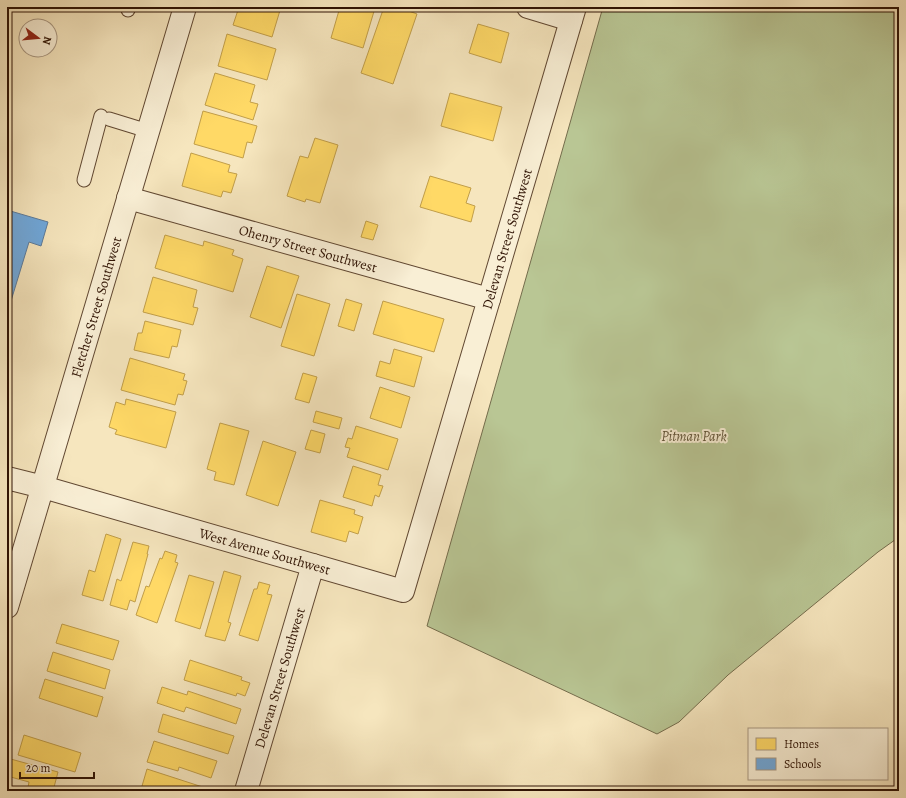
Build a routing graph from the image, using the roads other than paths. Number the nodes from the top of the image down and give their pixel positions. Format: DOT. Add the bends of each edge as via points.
graph roads {
  1 [pos="185,7"];
  2 [pos="528,7"];
  3 [pos="573,13"];
  4 [pos="148,131"];
  5 [pos="84,180"];
  6 [pos="128,198"];
  7 [pos="488,299"];
  8 [pos="438,471"];
  9 [pos="7,478"];
  10 [pos="43,487"];
  11 [pos="312,565"];
  12 [pos="7,607"];
  13 [pos="246,791"];
  1 -- 4 [label="street, Fletcher Street Southwest"];
  2 -- 3 [label="street"];
  3 -- 7 [label="street, Delevan Street Southwest"];
  4 -- 5 [label="lane" via="105,118"];
  4 -- 6 [label="street, Fletcher Street Southwest"];
  6 -- 7 [label="street, Ohenry Street Southwest"];
  6 -- 10 [label="street, Fletcher Street Southwest"];
  7 -- 8 [label="street, Delevan Street Southwest"];
  8 -- 11 [label="street, West Avenue Southwest" via="403,591"];
  9 -- 10 [label="street, West Avenue Southwest"];
  10 -- 11 [label="street, West Avenue Southwest"];
  10 -- 12 [label="street, Fletcher Street Southwest"];
  11 -- 13 [label="street, Delevan Street Southwest"];
}
